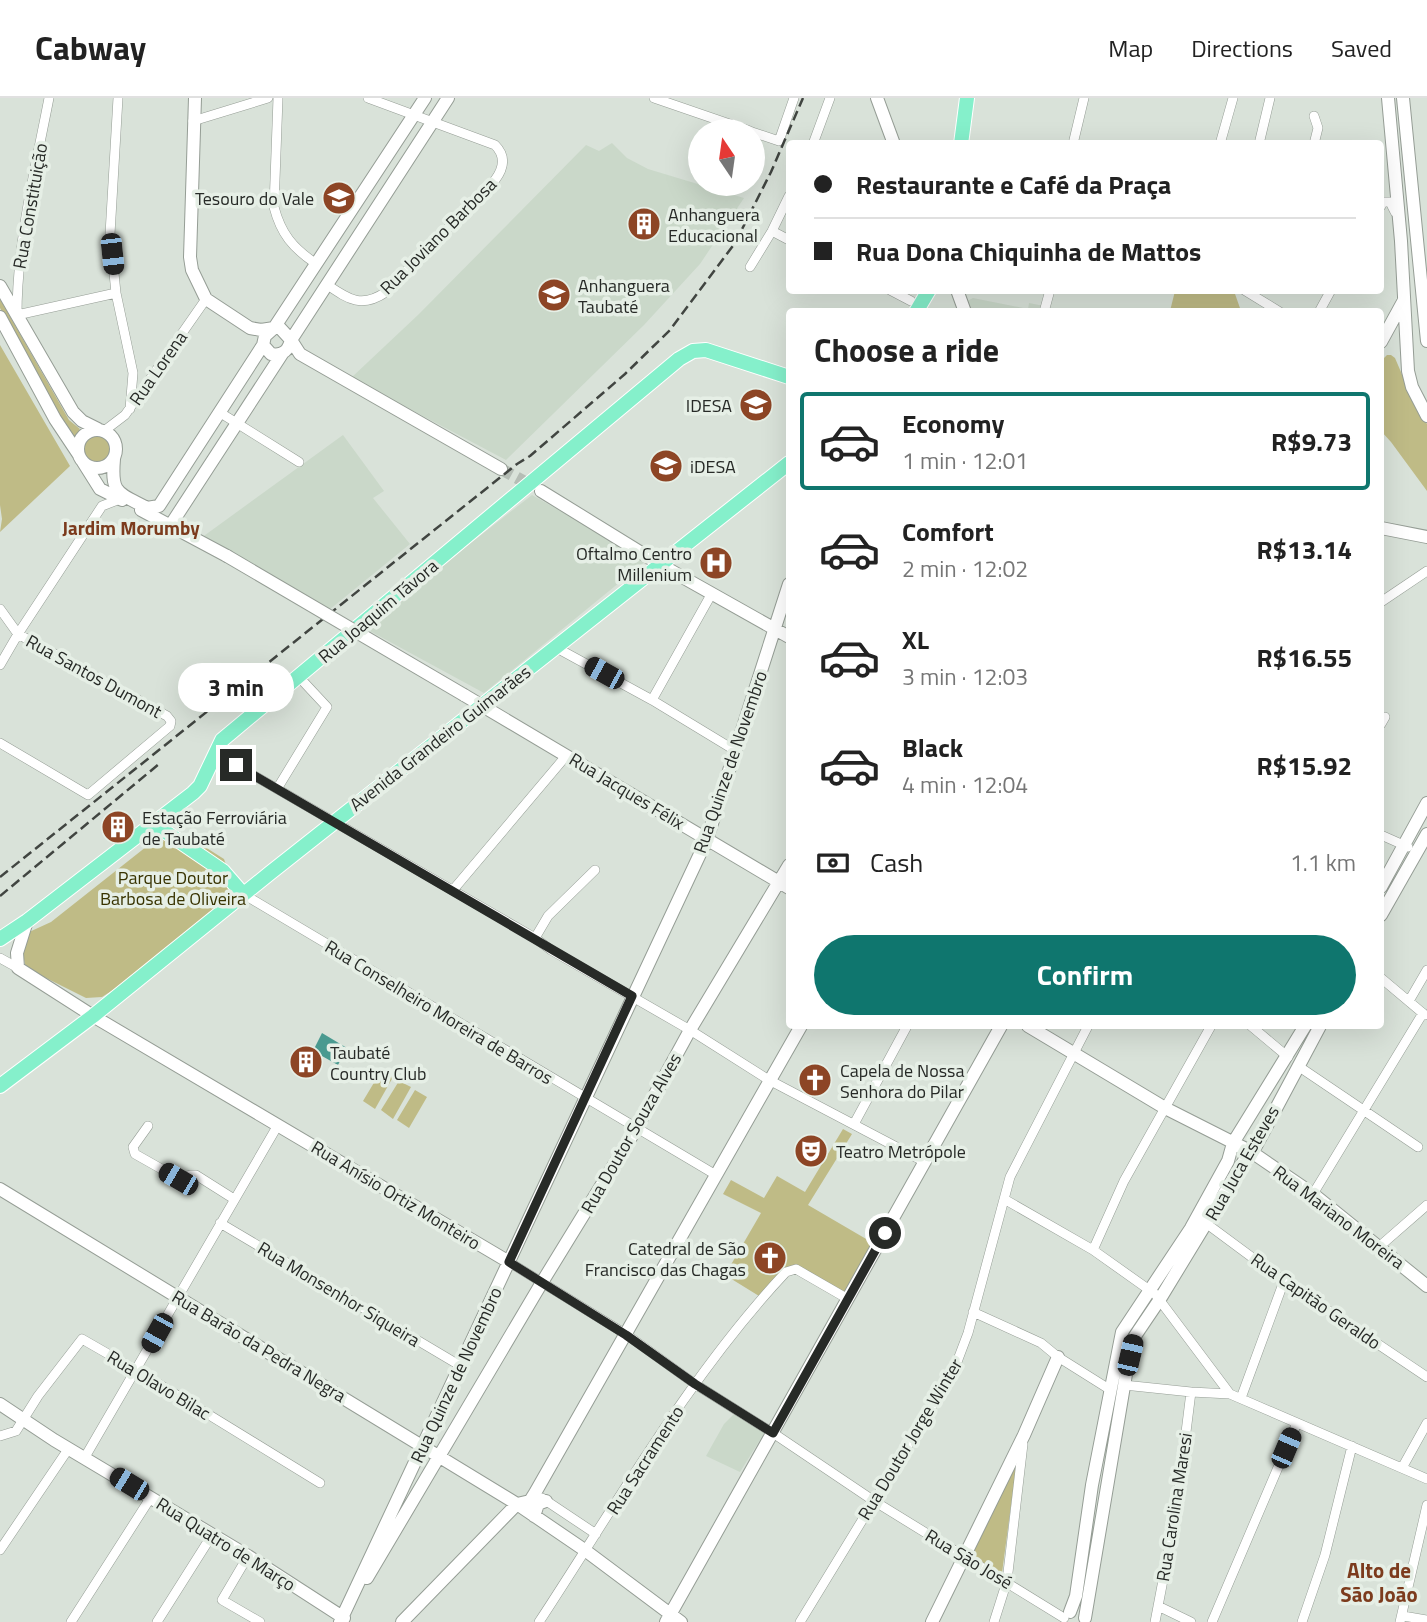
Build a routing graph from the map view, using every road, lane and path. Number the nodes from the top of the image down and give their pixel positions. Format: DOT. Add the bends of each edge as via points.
graph roads {
  1 [pos="49,98"];
  2 [pos="118,98"];
  3 [pos="195,98"];
  4 [pos="268,98"];
  5 [pos="278,98"];
  6 [pos="368,98"];
  7 [pos="425,98"];
  8 [pos="448,98"];
  9 [pos="654,98"];
  10 [pos="794,98"];
  11 [pos="830,98"];
  12 [pos="877,98"];
  13 [pos="967,98"];
  14 [pos="975,98"];
  15 [pos="1084,98"];
  16 [pos="1233,98"];
  17 [pos="1270,98"];
  18 [pos="1403,98"];
  19 [pos="1388,100"];
  20 [pos="415,115"];
  21 [pos="1314,116"];
  22 [pos="1405,118"];
  23 [pos="714,119"];
  24 [pos="194,121"];
  25 [pos="433,123"];
  26 [pos="765,136"];
  27 [pos="892,138"];
  28 [pos="814,140"];
  29 [pos="962,140"];
  30 [pos="970,140"];
  31 [pos="1074,140"];
  32 [pos="1221,140"];
  33 [pos="1260,140"];
  34 [pos="1315,140"];
  35 [pos="786,201"];
  36 [pos="1384,202"];
  37 [pos="1414,220"];
  38 [pos="772,231"];
  39 [pos="1427,231"];
  40 [pos="786,238"];
  41 [pos="1401,241"];
  42 [pos="1427,262"];
  43 [pos="316,264"];
  44 [pos="750,267"];
  45 [pos="1420,275"];
  46 [pos="326,284"];
  47 [pos="0,286"];
  48 [pos="116,293"];
  49 [pos="896,294"];
  50 [pos="1251,294"];
  51 [pos="206,299"];
  52 [pos="1404,300"];
  53 [pos="912,304"];
  54 [pos="1273,308"];
  55 [pos="17,315"];
  56 [pos="1423,315"];
  57 [pos="1405,316"];
  58 [pos="0,317"];
  59 [pos="274,328"];
  60 [pos="1384,337"];
  61 [pos="291,340"];
  62 [pos="1427,341"];
  63 [pos="263,345"];
  64 [pos="282,354"];
  65 [pos="133,373"];
  66 [pos="786,376"];
  67 [pos="151,380"];
  68 [pos="130,409"];
  69 [pos="219,412"];
  70 [pos="1427,416"];
  71 [pos="237,424"];
  72 [pos="101,430"];
  73 [pos="81,459"];
  74 [pos="114,459"];
  75 [pos="299,462"];
  76 [pos="786,465"];
  77 [pos="501,469"];
  78 [pos="100,489"];
  79 [pos="541,491"];
  80 [pos="120,499"];
  81 [pos="102,506"];
  82 [pos="170,526"];
  83 [pos="1384,529"];
  84 [pos="1427,537"];
  85 [pos="661,565"];
  86 [pos="1427,571"];
  87 [pos="712,593"];
  88 [pos="786,593"];
  89 [pos="1384,600"];
  90 [pos="0,609"];
  91 [pos="775,629"];
  92 [pos="18,634"];
  93 [pos="786,635"];
  94 [pos="555,647"];
  95 [pos="0,665"];
  96 [pos="299,677"];
  97 [pos="652,700"];
  98 [pos="482,706"];
  99 [pos="0,743"];
  100 [pos="736,751"];
  101 [pos="566,756"];
  102 [pos="213,761"];
  103 [pos="277,789"];
  104 [pos="1427,803"];
  105 [pos="1423,820"];
  106 [pos="335,822"];
  107 [pos="153,824"];
  108 [pos="1427,834"];
  109 [pos="1384,836"];
  110 [pos="707,839"];
  111 [pos="1403,846"];
  112 [pos="1419,847"];
  113 [pos="595,870"];
  114 [pos="1384,881"];
  115 [pos="784,885"];
  116 [pos="453,890"];
  117 [pos="243,894"];
  118 [pos="1384,904"];
  119 [pos="27,921"];
  120 [pos="535,938"];
  121 [pos="0,939"];
  122 [pos="0,958"];
  123 [pos="18,968"];
  124 [pos="1427,970"];
  125 [pos="1384,980"];
  126 [pos="632,996"];
  127 [pos="1409,1000"];
  128 [pos="1425,1015"];
  129 [pos="93,1016"];
  130 [pos="800,1029"];
  131 [pos="905,1029"];
  132 [pos="999,1029"];
  133 [pos="1033,1029"];
  134 [pos="1086,1029"];
  135 [pos="1209,1029"];
  136 [pos="1254,1029"];
  137 [pos="1303,1029"];
  138 [pos="1318,1029"];
  139 [pos="691,1030"];
  140 [pos="1074,1052"];
  141 [pos="1287,1057"];
  142 [pos="1298,1066"];
  143 [pos="769,1080"];
  144 [pos="0,1086"];
  145 [pos="585,1099"];
  146 [pos="1165,1108"];
  147 [pos="1363,1111"];
  148 [pos="853,1124"];
  149 [pos="278,1125"];
  150 [pos="148,1126"];
  151 [pos="636,1129"];
  152 [pos="1233,1143"];
  153 [pos="1418,1147"];
  154 [pos="1250,1150"];
  155 [pos="925,1162"];
  156 [pos="716,1175"];
  157 [pos="0,1189"];
  158 [pos="1313,1194"];
  159 [pos="234,1199"];
  160 [pos="1004,1201"];
  161 [pos="1427,1205"];
  162 [pos="220,1223"];
  163 [pos="1207,1224"];
  164 [pos="1380,1246"];
  165 [pos="1093,1251"];
  166 [pos="509,1262"];
  167 [pos="1284,1281"];
  168 [pos="541,1284"];
  169 [pos="1427,1286"];
  170 [pos="1155,1295"];
  171 [pos="178,1296"];
  172 [pos="848,1299"];
  173 [pos="973,1312"];
  174 [pos="626,1335"];
  175 [pos="1058,1357"];
  176 [pos="459,1365"];
  177 [pos="136,1370"];
  178 [pos="1427,1377"];
  179 [pos="695,1384"];
  180 [pos="1124,1385"];
  181 [pos="1109,1389"];
  182 [pos="1191,1392"];
  183 [pos="1230,1394"];
  184 [pos="1241,1398"];
  185 [pos="0,1405"];
  186 [pos="23,1420"];
  187 [pos="1297,1423"];
  188 [pos="1427,1423"];
  189 [pos="773,1433"];
  190 [pos="1024,1435"];
  191 [pos="0,1436"];
  192 [pos="1099,1443"];
  193 [pos="423,1446"];
  194 [pos="1114,1446"];
  195 [pos="1352,1446"];
  196 [pos="69,1448"];
  197 [pos="85,1457"];
  198 [pos="439,1457"];
  199 [pos="416,1459"];
  200 [pos="1402,1468"];
  201 [pos="431,1469"];
  202 [pos="1427,1479"];
  203 [pos="320,1483"];
  204 [pos="535,1493"];
  205 [pos="151,1497"];
  206 [pos="546,1501"];
  207 [pos="874,1501"];
  208 [pos="517,1504"];
  209 [pos="1427,1505"];
  210 [pos="534,1516"];
  211 [pos="596,1534"];
  212 [pos="212,1535"];
  213 [pos="0,1550"];
  214 [pos="586,1551"];
  215 [pos="248,1556"];
  216 [pos="965,1556"];
  217 [pos="1007,1581"];
  218 [pos="1158,1606"];
  219 [pos="1066,1617"];
  220 [pos="1402,1619"];
  221 [pos="342,1620"];
  222 [pos="672,1620"];
  223 [pos="1085,1620"];
  224 [pos="1427,1620"];
  225 [pos="71,1622"];
  226 [pos="157,1622"];
  227 [pos="260,1622"];
  228 [pos="402,1622"];
  229 [pos="539,1622"];
  230 [pos="800,1622"];
  231 [pos="932,1622"];
  232 [pos="994,1622"];
  233 [pos="1155,1622"];
  234 [pos="1191,1622"];
  235 [pos="1212,1622"];
  236 [pos="1302,1622"];
  1 -- 55 [label="street, Rua Constituição" via="27,207"];
  2 -- 48 [label="street" via="110,234"];
  3 -- 24 [label="main road"];
  4 -- 24 [label="street"];
  5 -- 43 [label="street" via="274,207 286,238"];
  6 -- 20 [label="street, Rua Joviano Barbosa"];
  7 -- 20 [label="main road"];
  8 -- 25 [label="main road"];
  9 -- 23 [label="street"];
  10 -- 26 [label="street" via="779,141"];
  11 -- 28 [label="street"];
  12 -- 27 [label="main road"];
  13 -- 29 [label="main road"];
  14 -- 30 [label="main road"];
  15 -- 31 [label="street"];
  16 -- 32 [label="street"];
  17 -- 33 [label="street"];
  18 -- 22 [label="main road"];
  19 -- 22 [label="main road" via="1398,99"];
  19 -- 41 [label="main road"];
  20 -- 25 [label="street, Rua Joviano Barbosa"];
  20 -- 43 [label="main road"];
  21 -- 34 [label="street"];
  22 -- 37 [label="main road"];
  24 -- 51 [label="main road" via="190,257"];
  25 -- 46 [label="main road"];
  25 -- 46 [label="street, Rua Joviano Barbosa" via="495,145 503,160 499,175 377,298 348,299"];
  35 -- 38 [label="street"];
  36 -- 41 [label="street" via="1394,208"];
  37 -- 39 [label="street"];
  37 -- 45 [label="main road"];
  38 -- 40 [label="street"];
  38 -- 44 [label="street"];
  41 -- 52 [label="main road"];
  42 -- 45 [label="street"];
  43 -- 59 [label="main road"];
  45 -- 56 [label="main road"];
  46 -- 61 [label="main road"];
  47 -- 55 [label="main road"];
  48 -- 55 [label="street"];
  48 -- 65 [label="street"];
  49 -- 53 [label="street"];
  50 -- 54 [label="street"];
  51 -- 59 [label="main road" via="250,328"];
  51 -- 67 [label="street, Rua Lorena"];
  52 -- 57 [label="main road"];
  52 -- 60 [label="main road"];
  55 -- 72 [label="main road" via="73,412"];
  56 -- 57 [label="main road" via="1414,320"];
  56 -- 62 [label="main road"];
  57 -- 70 [label="main road" via="1408,371"];
  58 -- 73 [label="main road"];
  59 -- 61 [label="main road" via="283,330"];
  59 -- 63 [label="main road"];
  61 -- 64 [label="main road"];
  61 -- 77 [label="main road" via="300,354"];
  63 -- 64 [label="main road" via="271,354"];
  63 -- 69 [label="main road"];
  64 -- 71 [label="main road"];
  65 -- 67 [label="street"];
  65 -- 68 [label="street"];
  66 -- 96 [label="main road, Rua Joaquim Távora" via="706,350 679,359"];
  67 -- 68 [label="street, Rua Lorena"];
  68 -- 72 [label="street, Rua Lorena"];
  69 -- 71 [label="street"];
  69 -- 74 [label="main road" via="159,506 147,508 117,490 112,475"];
  71 -- 75 [label="street"];
  71 -- 82 [label="main road"];
  72 -- 73 [label="main road" via="82,437"];
  72 -- 74 [label="main road" via="116,443"];
  73 -- 74 [label="main road" via="93,468 105,467"];
  73 -- 78 [label="main road"];
  76 -- 85 [label="main road, Avenida Grandeiro Guimarães"];
  78 -- 80 [label="main road, Rua Jacques Félix"];
  78 -- 81 [label="street"];
  79 -- 85 [label="main road"];
  80 -- 81 [label="street"];
  80 -- 82 [label="main road, Rua Jacques Félix"];
  81 -- 92 [label="street"];
  82 -- 98 [label="main road, Rua Jacques Félix, bridge"];
  83 -- 84 [label="main road"];
  85 -- 87 [label="main road"];
  85 -- 94 [label="main road, Avenida Grandeiro Guimarães"];
  86 -- 89 [label="street"];
  87 -- 91 [label="main road"];
  87 -- 97 [label="street"];
  88 -- 91 [label="main road, Rua Quinze de Novembro"];
  90 -- 92 [label="street, Rua Santos Dumont"];
  91 -- 93 [label="main road"];
  91 -- 100 [label="main road, Rua Quinze de Novembro"];
  92 -- 95 [label="street"];
  92 -- 99 [label="street, Rua Santos Dumont" via="171,721 88,795"];
  94 -- 97 [label="street"];
  94 -- 98 [label="main road, Avenida Grandeiro Guimarães"];
  96 -- 102 [label="main road, Rua Joaquim Távora" via="222,740"];
  96 -- 103 [label="street" via="327,707"];
  97 -- 100 [label="street"];
  98 -- 101 [label="main road, Rua Jacques Félix"];
  98 -- 106 [label="main road, Avenida Grandeiro Guimarães"];
  100 -- 110 [label="main road, Rua Quinze de Novembro"];
  101 -- 110 [label="main road, Rua Jacques Félix"];
  101 -- 116 [label="street"];
  102 -- 103 [label="street" via="236,765"];
  102 -- 107 [label="main road, Rua Joaquim Távora" via="200,786"];
  103 -- 106 [label="street"];
  104 -- 105 [label="main road"];
  105 -- 111 [label="main road"];
  106 -- 116 [label="street"];
  106 -- 117 [label="main road, Avenida Grandeiro Guimarães"];
  107 -- 117 [label="main road" via="223,871"];
  107 -- 119 [label="main road, Rua Joaquim Távora"];
  108 -- 112 [label="main road"];
  109 -- 111 [label="street"];
  110 -- 115 [label="main road, Rua Jacques Félix"];
  110 -- 126 [label="main road, Rua Quinze de Novembro"];
  111 -- 112 [label="street"];
  111 -- 114 [label="main road"];
  112 -- 118 [label="main road"];
  113 -- 120 [label="street" via="548,916"];
  115 -- 139 [label="main road, Rua Doutor Souza Alves"];
  116 -- 120 [label="street"];
  117 -- 129 [label="main road, Avenida Grandeiro Guimarães"];
  117 -- 145 [label="street, Rua Conselheiro Moreira de Barros"];
  119 -- 121 [label="main road, Rua Joaquim Távora"];
  119 -- 123 [label="main road" via="17,953"];
  120 -- 126 [label="street"];
  122 -- 123 [label="street, Rua Anísio Ortiz Monteiro"];
  123 -- 129 [label="main road, Rua Anísio Ortiz Monteiro"];
  124 -- 127 [label="street"];
  125 -- 127 [label="street"];
  126 -- 139 [label="street"];
  126 -- 145 [label="main road, Rua Quinze de Novembro"];
  127 -- 128 [label="street"];
  128 -- 147 [label="street"];
  129 -- 144 [label="main road, Avenida Grandeiro Guimarães"];
  129 -- 149 [label="main road, Rua Anísio Ortiz Monteiro"];
  130 -- 143 [label="main road"];
  131 -- 148 [label="street"];
  132 -- 155 [label="main road"];
  133 -- 140 [label="main road"];
  134 -- 140 [label="street, Rua Doutor Jorge Winter"];
  135 -- 146 [label="street"];
  136 -- 141 [label="street"];
  137 -- 141 [label="main road, Rua Juca Esteves"];
  138 -- 142 [label="main road, Rua Juca Esteves"];
  139 -- 143 [label="street"];
  139 -- 151 [label="main road, Rua Doutor Souza Alves"];
  140 -- 146 [label="main road"];
  140 -- 160 [label="street, Rua Doutor Jorge Winter" via="1010,1177"];
  141 -- 152 [label="main road, Rua Juca Esteves"];
  142 -- 147 [label="street"];
  142 -- 154 [label="main road, Rua Juca Esteves"];
  143 -- 148 [label="street"];
  143 -- 156 [label="main road"];
  145 -- 151 [label="street, Rua Conselheiro Moreira de Barros"];
  145 -- 166 [label="main road, Rua Quinze de Novembro"];
  146 -- 152 [label="main road"];
  146 -- 165 [label="street" via="1124,1181"];
  147 -- 153 [label="street"];
  147 -- 158 [label="street"];
  148 -- 155 [label="street"];
  149 -- 159 [label="street"];
  149 -- 166 [label="main road, Rua Anísio Ortiz Monteiro"];
  150 -- 159 [label="street" via="133,1147 135,1154 181,1180 196,1175"];
  151 -- 156 [label="street, Rua Conselheiro Moreira de Barros"];
  151 -- 168 [label="main road, Rua Doutor Souza Alves"];
  152 -- 154 [label="main road, Rua Mariano Moreira"];
  152 -- 170 [label="main road, Rua Juca Esteves" via="1228,1161"];
  154 -- 158 [label="main road, Rua Mariano Moreira"];
  154 -- 163 [label="main road, Rua Juca Esteves"];
  155 -- 172 [label="main road"];
  156 -- 174 [label="main road"];
  157 -- 171 [label="main road, Rua Barão da Pedra Negra"];
  158 -- 164 [label="main road, Rua Mariano Moreira"];
  159 -- 162 [label="street"];
  160 -- 165 [label="street"];
  160 -- 173 [label="street, Rua Doutor Jorge Winter"];
  161 -- 164 [label="street"];
  162 -- 171 [label="street"];
  162 -- 176 [label="street, Rua Monsenhor Siqueira"];
  163 -- 167 [label="street, Rua Capitão Geraldo"];
  163 -- 170 [label="main road, Rua Juca Esteves"];
  164 -- 169 [label="main road, Rua Mariano Moreira"];
  165 -- 170 [label="street"];
  166 -- 168 [label="street, Rua Anísio Ortiz Monteiro"];
  166 -- 176 [label="main road, Rua Quinze de Novembro"];
  167 -- 178 [label="street, Rua Capitão Geraldo"];
  167 -- 184 [label="street"];
  168 -- 174 [label="street, Rua Anísio Ortiz Monteiro"];
  168 -- 198 [label="main road, Rua Doutor Souza Alves"];
  170 -- 180 [label="main road" via="1135,1336"];
  170 -- 181 [label="main road" via="1122,1332"];
  170 -- 183 [label="street"];
  171 -- 177 [label="street"];
  171 -- 193 [label="main road, Rua Barão da Pedra Negra"];
  172 -- 179 [label="street, Rua Sacramento" via="801,1271 786,1272"];
  172 -- 189 [label="main road"];
  173 -- 175 [label="street" via="1041,1343"];
  173 -- 207 [label="street, Rua Doutor Jorge Winter" via="954,1370"];
  174 -- 179 [label="street, Rua Anísio Ortiz Monteiro"];
  174 -- 204 [label="main road"];
  175 -- 181 [label="street"];
  175 -- 190 [label="main road"];
  176 -- 193 [label="main road, Rua Quinze de Novembro"];
  177 -- 186 [label="street, Rua Olavo Bilac" via="82,1339"];
  177 -- 197 [label="street"];
  177 -- 203 [label="street, Rua Olavo Bilac"];
  179 -- 189 [label="street, Rua Anísio Ortiz Monteiro"];
  179 -- 211 [label="street, Rua Sacramento"];
  180 -- 182 [label="street"];
  180 -- 194 [label="main road"];
  181 -- 192 [label="main road"];
  182 -- 183 [label="street"];
  182 -- 218 [label="street, Rua Carolina Maresi"];
  183 -- 184 [label="street"];
  184 -- 187 [label="street"];
  185 -- 186 [label="main road, Rua Quatro de Março"];
  186 -- 191 [label="street" via="16,1431"];
  186 -- 196 [label="main road, Rua Quatro de Março"];
  187 -- 195 [label="street"];
  187 -- 235 [label="street"];
  188 -- 200 [label="street"];
  189 -- 207 [label="street, Rua Anísio Ortiz Monteiro"];
  189 -- 222 [label="main road"];
  190 -- 216 [label="main road"];
  190 -- 217 [label="street"];
  192 -- 194 [label="main road"];
  192 -- 219 [label="main road" via="1076,1596"];
  193 -- 198 [label="main road, Rua Barão da Pedra Negra"];
  193 -- 199 [label="main road, Rua Quinze de Novembro"];
  194 -- 223 [label="main road"];
  195 -- 200 [label="street"];
  195 -- 236 [label="street" via="1325,1555"];
  196 -- 197 [label="main road, Rua Quatro de Março"];
  196 -- 213 [label="street"];
  197 -- 205 [label="main road, Rua Quatro de Março"];
  198 -- 201 [label="main road, Rua Doutor Souza Alves"];
  198 -- 208 [label="main road, Rua Barão da Pedra Negra"];
  199 -- 201 [label="main road" via="428,1461"];
  199 -- 221 [label="main road, Rua Quinze de Novembro"];
  200 -- 202 [label="street"];
  201 -- 221 [label="main road, Rua Doutor Souza Alves"];
  204 -- 206 [label="street"];
  204 -- 208 [label="main road" via="530,1501"];
  205 -- 212 [label="main road, Rua Quatro de Março"];
  205 -- 225 [label="street"];
  206 -- 210 [label="main road" via="538,1504"];
  206 -- 211 [label="street"];
  207 -- 216 [label="street, Rua São José"];
  207 -- 230 [label="street, Rua Doutor Jorge Winter"];
  208 -- 210 [label="main road, Rua Barão da Pedra Negra"];
  208 -- 228 [label="main road"];
  209 -- 220 [label="street"];
  210 -- 214 [label="main road, Rua Barão da Pedra Negra"];
  211 -- 214 [label="street, Rua Sacramento"];
  212 -- 215 [label="main road, Rua Quatro de Março"];
  212 -- 226 [label="street"];
  214 -- 222 [label="main road, Rua Barão da Pedra Negra"];
  214 -- 229 [label="street, Rua Sacramento"];
  215 -- 221 [label="main road, Rua Quatro de Março"];
  215 -- 227 [label="street" via="222,1600"];
  216 -- 217 [label="street, Rua São José"];
  216 -- 231 [label="main road"];
  217 -- 219 [label="street, Rua São José"];
  217 -- 232 [label="street"];
  218 -- 233 [label="street, Rua Carolina Maresi"];
  218 -- 234 [label="street"];
  219 -- 223 [label="main road" via="1078,1612"];
  220 -- 224 [label="street"];
}
